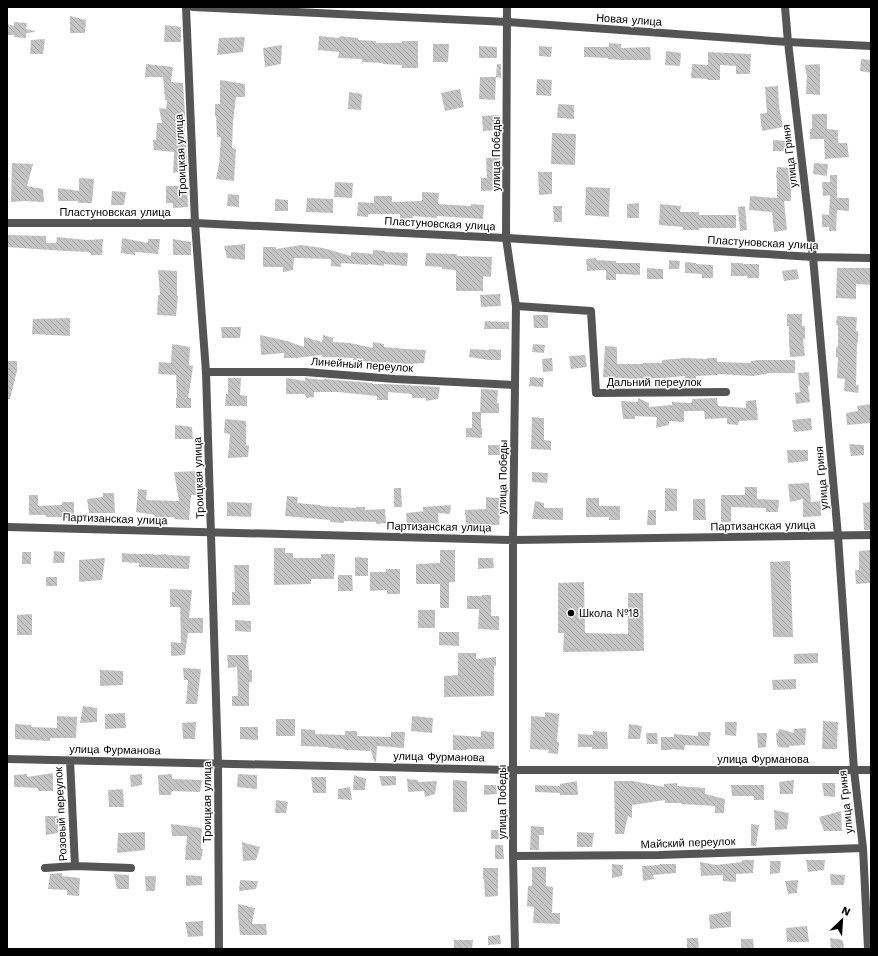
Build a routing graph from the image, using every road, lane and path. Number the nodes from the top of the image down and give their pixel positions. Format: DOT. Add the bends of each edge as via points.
graph roads {
  1 [pos="186,7"];
  2 [pos="193,7"];
  3 [pos="508,7"];
  4 [pos="786,7"];
  5 [pos="508,22"];
  6 [pos="788,42"];
  7 [pos="871,46"];
  8 [pos="7,223"];
  9 [pos="195,224"];
  10 [pos="506,238"];
  11 [pos="813,257"];
  12 [pos="871,258"];
  13 [pos="516,306"];
  14 [pos="206,372"];
  15 [pos="515,385"];
  16 [pos="726,392"];
  17 [pos="7,527"];
  18 [pos="212,533"];
  19 [pos="871,535"];
  20 [pos="838,536"];
  21 [pos="513,540"];
  22 [pos="7,759"];
  23 [pos="70,760"];
  24 [pos="218,764"];
  25 [pos="513,770"];
  26 [pos="854,770"];
  27 [pos="871,770"];
  28 [pos="863,848"];
  29 [pos="513,856"];
  30 [pos="75,866"];
  31 [pos="45,868"];
  32 [pos="130,868"];
  33 [pos="219,949"];
  34 [pos="515,949"];
  35 [pos="868,949"];
  1 -- 9 [label="street, Троицкая улица"];
  2 -- 5 [label="street, Новая улица"];
  3 -- 5 [label="street, улица Победы"];
  4 -- 6 [label="street, улица Гриня"];
  5 -- 6 [label="street, Новая улица"];
  5 -- 10 [label="street, улица Победы"];
  6 -- 7 [label="street, Новая улица"];
  6 -- 11 [label="street, улица Гриня"];
  8 -- 9 [label="street, Пластуновская улица"];
  9 -- 10 [label="street, Пластуновская улица"];
  9 -- 14 [label="street, Троицкая улица"];
  10 -- 11 [label="street, Пластуновская улица"];
  10 -- 13 [label="street, улица Победы"];
  11 -- 12 [label="street, Пластуновская улица"];
  11 -- 20 [label="street, улица Гриня"];
  13 -- 15 [label="street, улица Победы"];
  13 -- 16 [label="street, Дальний переулок" via="592,311 596,393"];
  14 -- 15 [label="street, Линейный переулок" via="305,372"];
  14 -- 18 [label="street, Троицкая улица"];
  15 -- 21 [label="street, улица Победы"];
  17 -- 18 [label="street, Партизанская улица"];
  18 -- 21 [label="street, Партизанская улица"];
  18 -- 24 [label="street, Троицкая улица"];
  19 -- 20 [label="street, Партизанская улица"];
  20 -- 21 [label="street, Партизанская улица"];
  20 -- 26 [label="street, улица Гриня"];
  21 -- 25 [label="street, улица Победы"];
  22 -- 23 [label="street, улица Фурманова"];
  23 -- 24 [label="street, улица Фурманова"];
  23 -- 30 [label="street, Розовый переулок"];
  24 -- 25 [label="street, улица Фурманова"];
  24 -- 33 [label="street, Троицкая улица"];
  25 -- 26 [label="street, улица Фурманова"];
  25 -- 29 [label="street, улица Победы"];
  26 -- 27 [label="street, улица Фурманова"];
  26 -- 28 [label="street, улица Гриня"];
  28 -- 29 [label="street, Майский переулок" via="659,855"];
  28 -- 35 [label="street, улица Гриня"];
  29 -- 34 [label="street, улица Победы"];
  30 -- 31 [label="street, Розовый переулок"];
  30 -- 32 [label="street, Розовый переулок"];
}
